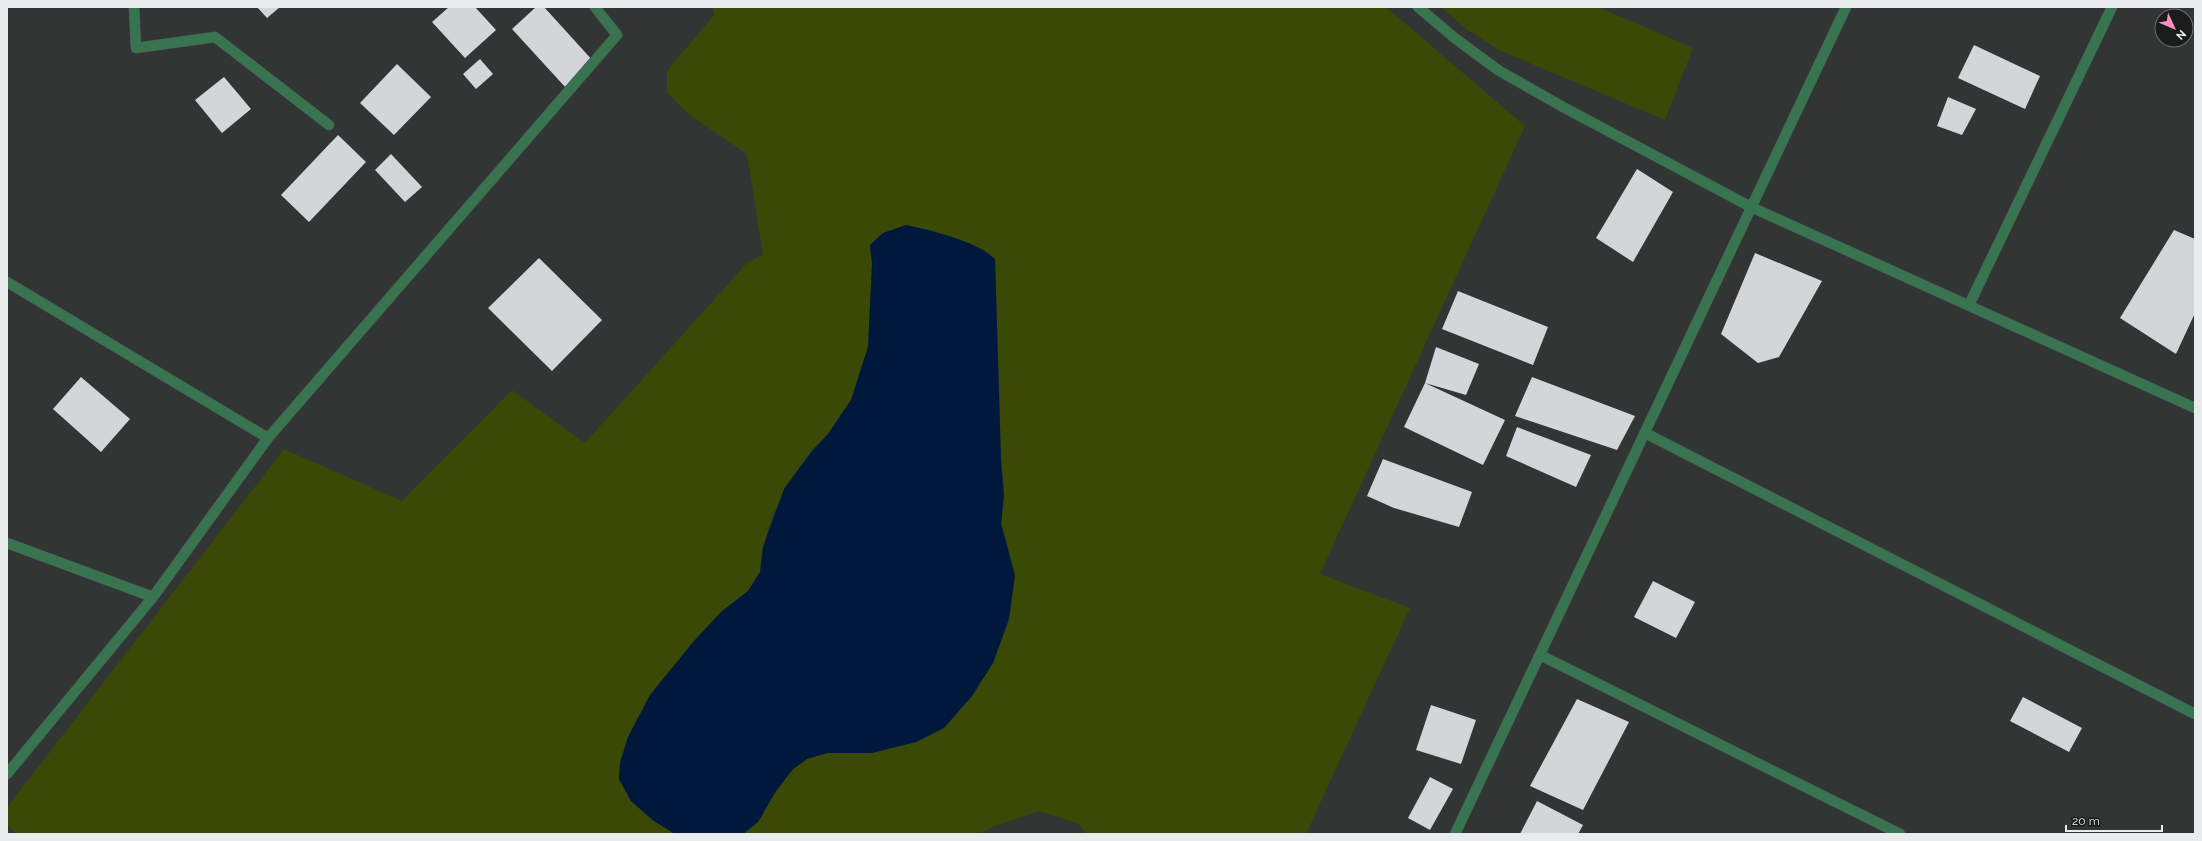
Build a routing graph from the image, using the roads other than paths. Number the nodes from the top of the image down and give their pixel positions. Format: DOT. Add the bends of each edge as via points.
graph roads {
  1 [pos="134,7"];
  2 [pos="594,7"];
  3 [pos="1418,7"];
  4 [pos="1846,7"];
  5 [pos="2112,7"];
  6 [pos="330,125"];
  7 [pos="1752,207"];
  8 [pos="7,282"];
  9 [pos="1969,305"];
  10 [pos="2195,396"];
  11 [pos="2193,407"];
  12 [pos="1645,433"];
  13 [pos="268,438"];
  14 [pos="7,543"];
  15 [pos="152,597"];
  16 [pos="1540,655"];
  17 [pos="2195,714"];
  18 [pos="7,774"];
  19 [pos="1455,834"];
  20 [pos="1900,834"];
  1 -- 6 [label="street" via="136,48 215,38"];
  2 -- 13 [label="street" via="617,34"];
  3 -- 7 [label="street" via="1498,70"];
  4 -- 7 [label="street"];
  5 -- 9 [label="street"];
  7 -- 9 [label="street"];
  7 -- 12 [label="street"];
  8 -- 13 [label="street"];
  9 -- 11 [label="street"];
  10 -- 11 [label="street"];
  12 -- 16 [label="street"];
  12 -- 17 [label="street"];
  13 -- 15 [label="street"];
  14 -- 15 [label="street"];
  15 -- 18 [label="street"];
  16 -- 19 [label="street"];
  16 -- 20 [label="street"];
}
